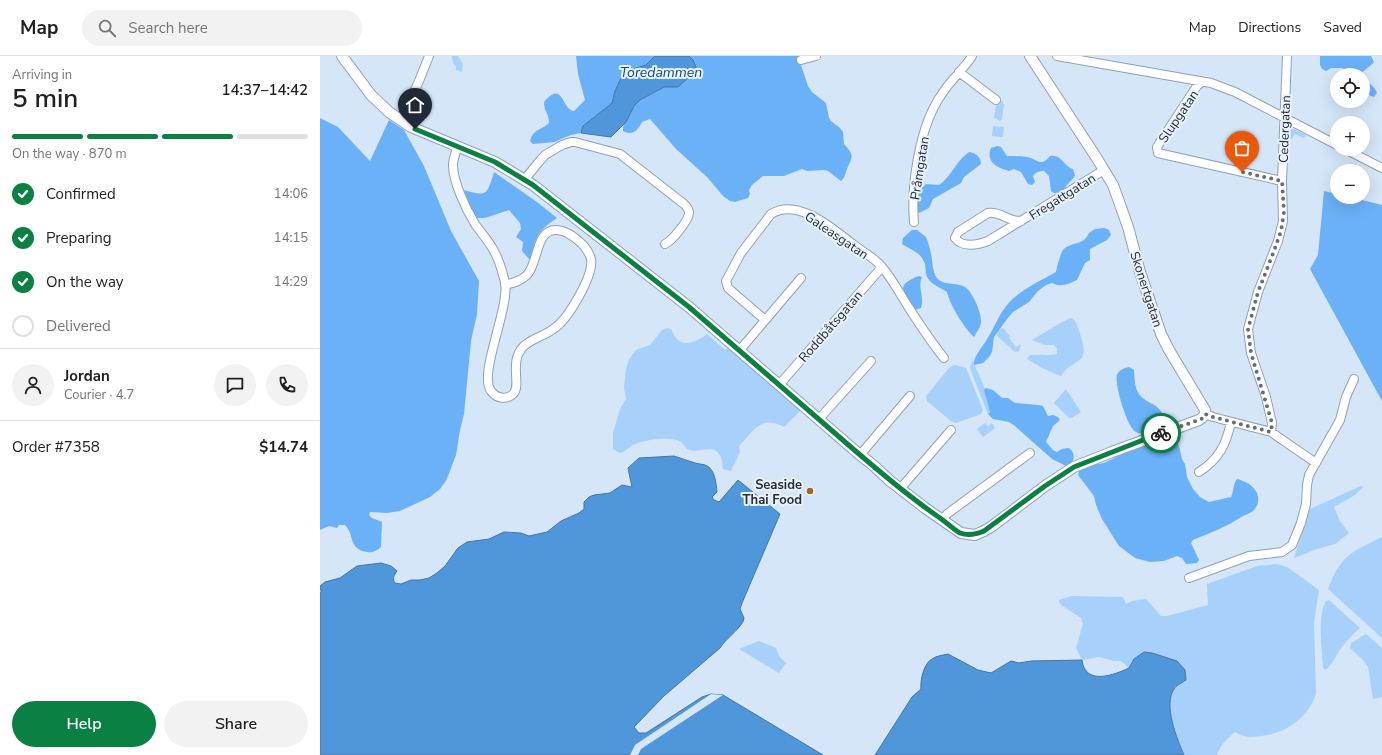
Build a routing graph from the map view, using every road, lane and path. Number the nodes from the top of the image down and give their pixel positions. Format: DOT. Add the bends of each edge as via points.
graph roads {
  1 [pos="342,56"];
  2 [pos="429,56"];
  3 [pos="816,56"];
  4 [pos="972,56"];
  5 [pos="1030,56"];
  6 [pos="1057,56"];
  7 [pos="1287,56"];
  8 [pos="801,60"];
  9 [pos="959,72"];
  10 [pos="1202,82"];
  11 [pos="996,100"];
  12 [pos="1284,117"];
  13 [pos="400,120"];
  14 [pos="1330,141"];
  15 [pos="457,147"];
  16 [pos="1359,156"];
  17 [pos="1382,168"];
  18 [pos="1104,170"];
  19 [pos="525,179"];
  20 [pos="1282,181"];
  21 [pos="1021,221"];
  22 [pos="914,222"];
  23 [pos="666,244"];
  24 [pos="882,267"];
  25 [pos="801,278"];
  26 [pos="505,286"];
  27 [pos="765,320"];
  28 [pos="739,350"];
  29 [pos="944,358"];
  30 [pos="871,360"];
  31 [pos="1354,379"];
  32 [pos="779,385"];
  33 [pos="910,396"];
  34 [pos="1205,414"];
  35 [pos="819,419"];
  36 [pos="1231,422"];
  37 [pos="951,430"];
  38 [pos="1271,432"];
  39 [pos="1030,453"];
  40 [pos="860,454"];
  41 [pos="1316,463"];
  42 [pos="1199,472"];
  43 [pos="900,489"];
  44 [pos="942,520"];
  45 [pos="1189,578"];
  1 -- 13 [label="street" via="371,95"];
  2 -- 13 [label="street"];
  3 -- 8 [label="street"];
  4 -- 9 [label="street, Pråmgatan"];
  5 -- 18 [label="street, Skonertgatan"];
  6 -- 10 [label="street"];
  7 -- 12 [label="street, Cedergatan"];
  9 -- 11 [label="street"];
  9 -- 22 [label="street, Pråmgatan" via="938,100 924,130 914,194"];
  10 -- 12 [label="street" via="1226,88"];
  10 -- 20 [label="street, Slupgatan" via="1157,148 1157,152 1161,155"];
  12 -- 14 [label="street"];
  12 -- 20 [label="street, Cedergatan"];
  13 -- 15 [label="street"];
  15 -- 19 [label="street" via="495,162"];
  15 -- 26 [label="street" via="453,164 456,180 468,212 498,259"];
  16 -- 17 [label="street"];
  18 -- 21 [label="street, Fregattgatan"];
  18 -- 34 [label="street, Skonertgatan" via="1117,195 1161,334"];
  19 -- 23 [label="street" via="545,155 571,142 620,154 684,204 688,210 688,216 675,236"];
  19 -- 28 [label="street" via="689,307"];
  20 -- 38 [label="street, Cedergatan" via="1284,212 1281,231 1258,292 1248,329 1251,353 1272,423"];
  21 -- 21 [label="street, Fregattgatan" via="1011,221 996,213 988,213 958,232 954,238 963,244 979,245"];
  24 -- 27 [label="street, Galeasgatan" via="808,214 788,209 774,212 764,221 741,253 726,281 728,288"];
  24 -- 29 [label="street, Galeasgatan"];
  24 -- 32 [label="street, Roddbåtsgatan"];
  25 -- 27 [label="street"];
  26 -- 26 [label="street" via="487,382 493,394 505,398 516,390 515,361 522,348 556,328 569,314 591,266 588,250 580,241 564,232 551,230 540,240 534,264 526,276"];
  27 -- 28 [label="street"];
  28 -- 32 [label="street"];
  30 -- 35 [label="street"];
  31 -- 41 [label="street" via="1340,420"];
  32 -- 35 [label="street"];
  33 -- 40 [label="street"];
  34 -- 36 [label="street"];
  34 -- 44 [label="street" via="1199,420 1074,467 975,535 961,533"];
  35 -- 40 [label="street"];
  36 -- 38 [label="street"];
  36 -- 42 [label="street" via="1229,434 1219,455"];
  37 -- 43 [label="street"];
  38 -- 41 [label="street"];
  39 -- 44 [label="street"];
  40 -- 43 [label="street"];
  41 -- 45 [label="street" via="1309,475 1301,523 1290,547 1282,552 1249,556"];
  43 -- 44 [label="street"];
}
